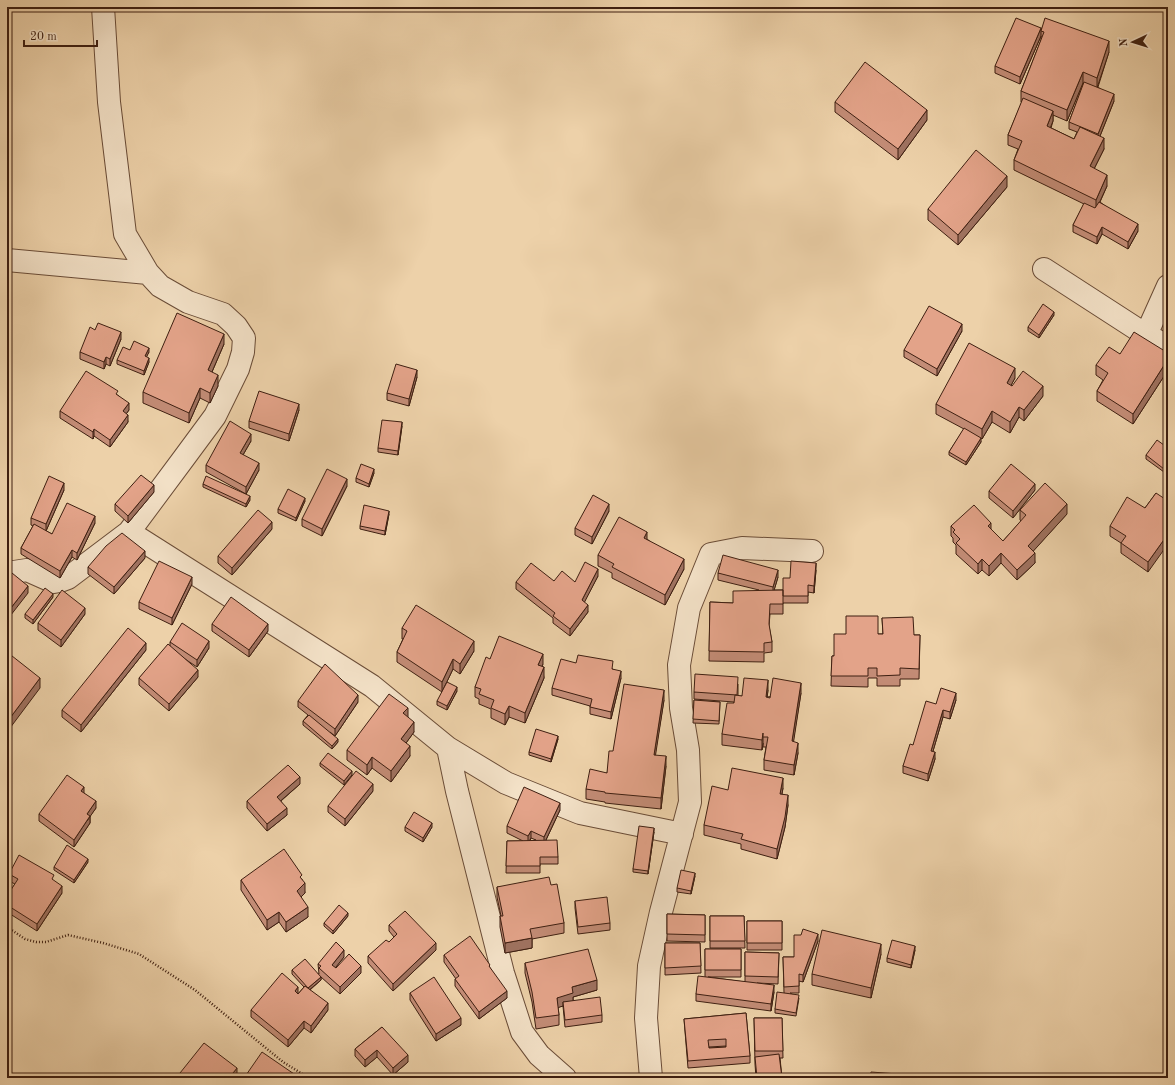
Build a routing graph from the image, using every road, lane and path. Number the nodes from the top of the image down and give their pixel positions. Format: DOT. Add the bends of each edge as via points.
graph roads {
  1 [pos="103,7"];
  2 [pos="7,260"];
  3 [pos="1044,269"];
  4 [pos="148,273"];
  5 [pos="1168,286"];
  6 [pos="1146,335"];
  7 [pos="1168,346"];
  8 [pos="129,532"];
  9 [pos="812,551"];
  10 [pos="7,573"];
  11 [pos="448,748"];
  12 [pos="682,834"];
  13 [pos="7,927"];
  14 [pos="309,1078"];
  15 [pos="565,1078"];
  16 [pos="652,1078"];
  1 -- 4 [label="street" via="109,102 125,234"];
  2 -- 4 [label="street"];
  3 -- 6 [label="street"];
  4 -- 8 [label="street" via="160,286 182,299 223,314 244,338 243,352 238,369 215,416"];
  5 -- 6 [label="street"];
  6 -- 7 [label="street"];
  8 -- 10 [label="street" via="68,578 60,581 54,582 27,570"];
  8 -- 11 [label="street" via="372,686"];
  9 -- 12 [label="street" via="742,548 711,554 689,608 679,665 681,708 688,750 690,802"];
  11 -- 12 [label="street" via="506,783 580,813"];
  11 -- 15 [label="street" via="503,973 522,1032 540,1055"];
  12 -- 16 [label="street" via="660,912 649,966 646,1018"];
  13 -- 14 [label="path" via="25,939 36,942 46,942 68,935 139,954 195,990 283,1062"];
}
